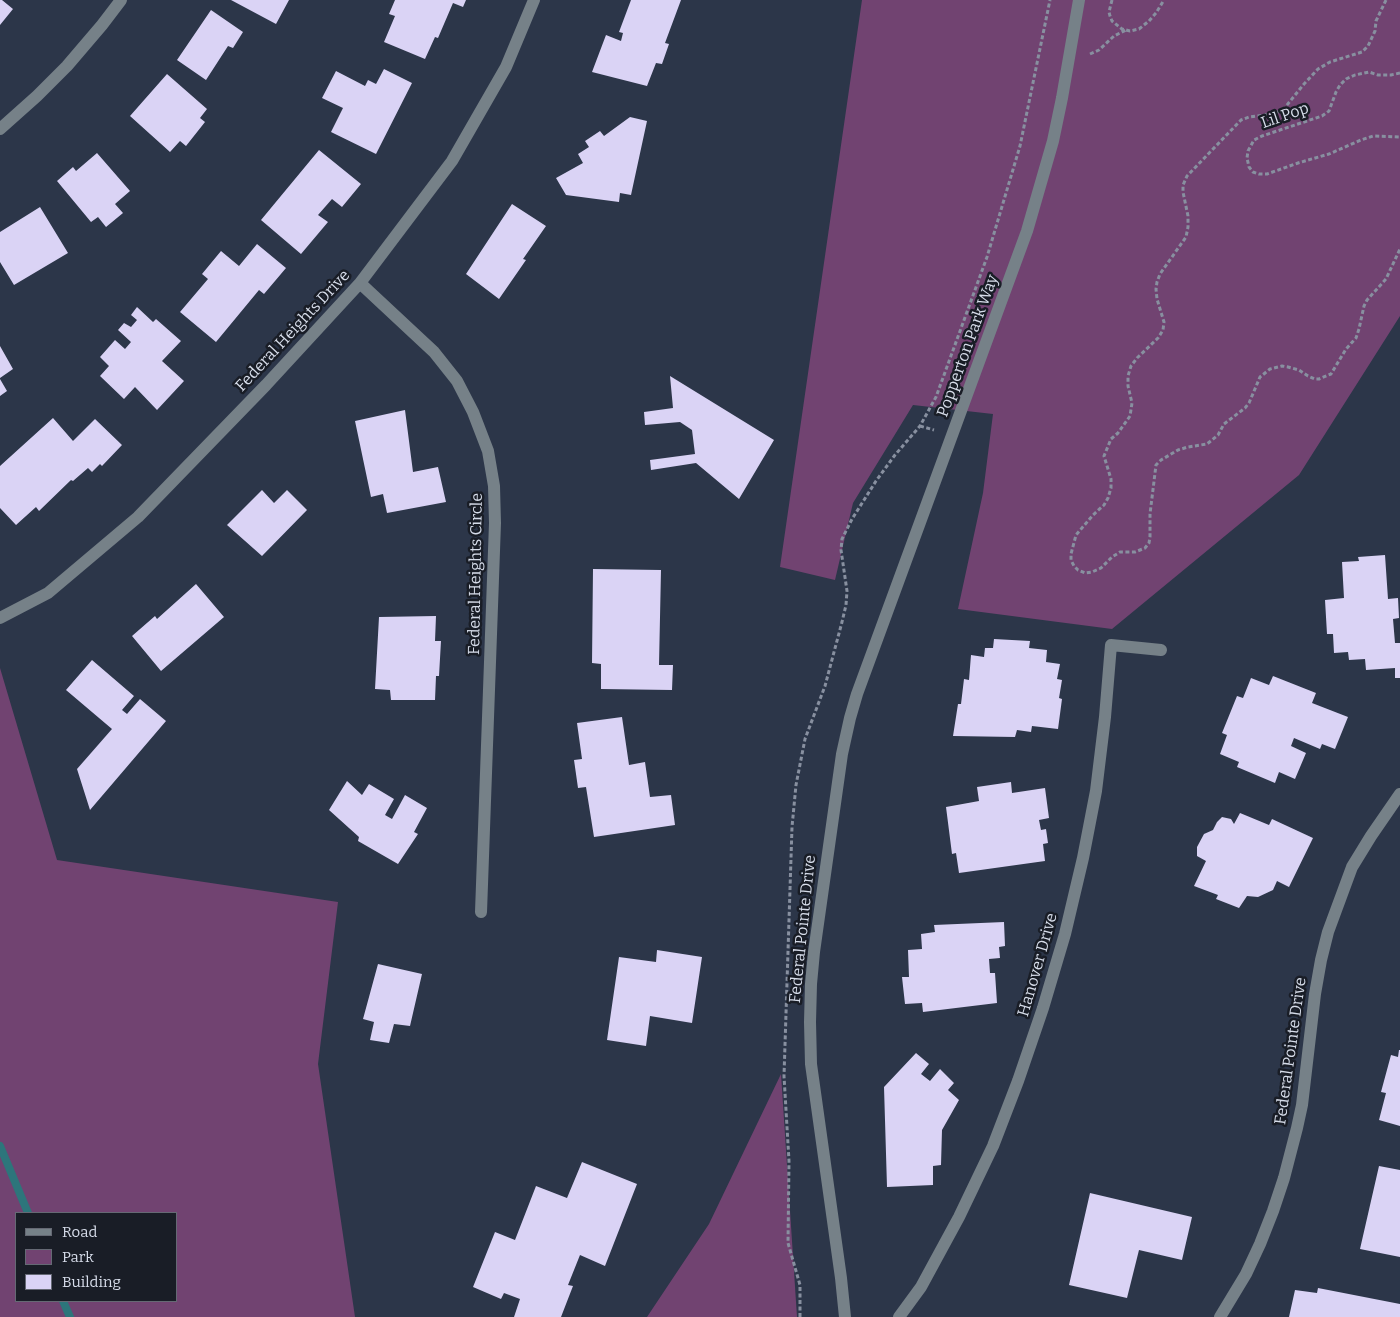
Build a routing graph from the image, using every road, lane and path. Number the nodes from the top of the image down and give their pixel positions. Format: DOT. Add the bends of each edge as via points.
graph roads {
  1 [pos="121,0"];
  2 [pos="534,0"];
  3 [pos="1079,0"];
  4 [pos="1112,0"];
  5 [pos="1164,0"];
  6 [pos="1386,0"];
  7 [pos="1126,30"];
  8 [pos="1069,56"];
  9 [pos="1400,73"];
  10 [pos="0,129"];
  11 [pos="1400,137"];
  12 [pos="1400,250"];
  13 [pos="360,283"];
  14 [pos="920,426"];
  15 [pos="934,430"];
  16 [pos="0,618"];
  17 [pos="1161,650"];
  18 [pos="857,694"];
  19 [pos="1400,794"];
  20 [pos="481,912"];
  21 [pos="845,1317"];
  22 [pos="900,1317"];
  23 [pos="1220,1317"];
  1 -- 10 [label="street" via="67,66"];
  2 -- 13 [label="street, Federal Heights Drive" via="506,67 452,161"];
  3 -- 8 [label="street, Popperton Park Way"];
  4 -- 7 [label="path" via="1110,16"];
  5 -- 7 [label="path" via="1144,26"];
  6 -- 12 [label="path" via="1376,21 1374,36 1362,52 1318,69 1283,110 1241,120 1187,176 1182,192 1188,216 1186,237 1157,282 1163,330 1131,366 1128,376 1132,403 1130,416 1111,439 1104,456 1111,488 1104,505 1076,535 1070,554 1074,566 1085,573 1092,572 1120,552 1145,548 1150,537 1156,465 1178,450 1212,440 1224,424 1245,408 1264,372 1288,366 1318,380 1331,374 1356,338 1367,300 1386,279"];
  7 -- 8 [label="path" via="1099,50 1088,55"];
  8 -- 18 [label="street, Popperton Park Way" via="1053,140 1027,231"];
  9 -- 11 [label="path, Lil Pop" via="1369,72 1346,79 1340,84 1329,111 1322,116 1254,140 1248,151 1248,167 1258,174 1267,174 1373,136"];
  13 -- 16 [label="street, Federal Heights Drive" via="138,517 48,593"];
  13 -- 20 [label="street, Federal Heights Circle" via="434,352 458,381 488,451 494,486 495,523"];
  14 -- 15 [label="path"];
  17 -- 22 [label="street, Hanover Drive" via="1112,645 1097,781 1083,858 1043,1008 1018,1081 959,1218 921,1287"];
  18 -- 21 [label="street, Federal Pointe Drive" via="842,754 814,952 810,1022 811,1064"];
  19 -- 23 [label="street, Federal Pointe Drive" via="1352,868 1328,932 1314,994 1302,1105 1286,1170 1260,1244"];
}
